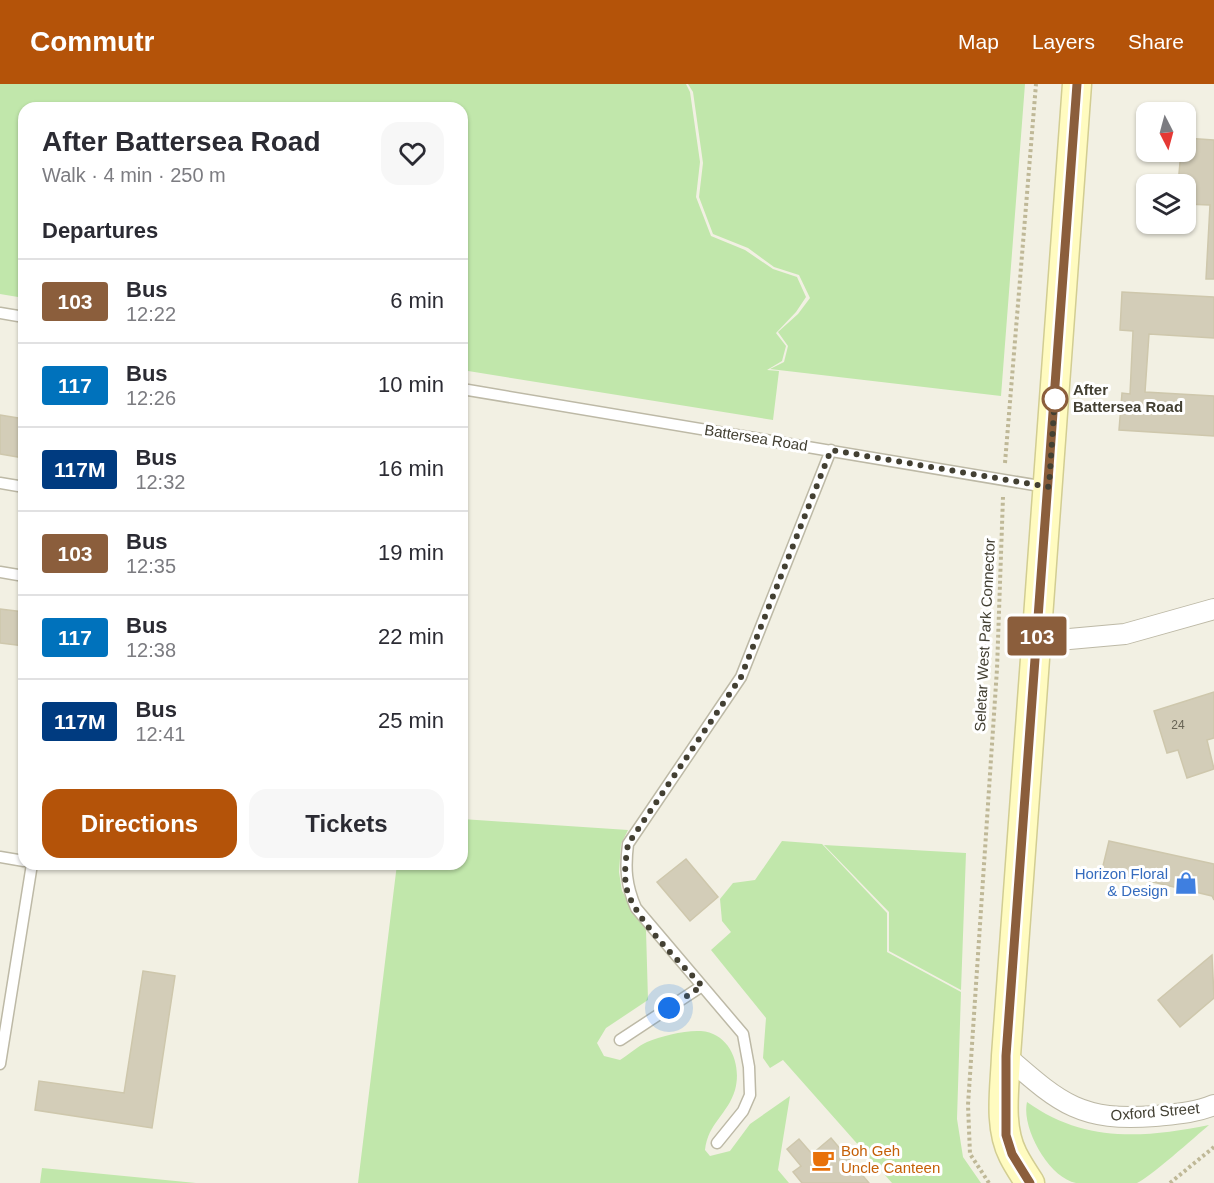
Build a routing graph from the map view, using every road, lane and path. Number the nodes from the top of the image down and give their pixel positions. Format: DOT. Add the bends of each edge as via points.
graph roads {
  1 [pos="1036,84"];
  2 [pos="1077,84"];
  3 [pos="0,313"];
  4 [pos="18,316"];
  5 [pos="468,390"];
  6 [pos="831,450"];
  7 [pos="1004,479"];
  8 [pos="0,483"];
  9 [pos="18,486"];
  10 [pos="1049,487"];
  11 [pos="0,572"];
  12 [pos="18,575"];
  13 [pos="1214,609"];
  14 [pos="1036,642"];
  15 [pos="0,857"];
  16 [pos="18,860"];
  17 [pos="31,870"];
  18 [pos="702,986"];
  19 [pos="620,1040"];
  20 [pos="1006,1056"];
  21 [pos="0,1064"];
  22 [pos="1214,1105"];
  23 [pos="717,1143"];
  24 [pos="1214,1147"];
  25 [pos="989,1183"];
  26 [pos="1030,1183"];
  27 [pos="1170,1183"];
  1 -- 7 [label="path, Seletar West Park Connector"];
  2 -- 10 [label="street"];
  3 -- 4 [label="lane"];
  5 -- 6 [label="lane, Battersea Road"];
  6 -- 7 [label="lane, Battersea Road"];
  6 -- 18 [label="lane" via="741,677 628,844 627,887 636,908"];
  7 -- 10 [label="lane, Battersea Road"];
  7 -- 25 [label="path, Seletar West Park Connector" via="997,669 968,1105 970,1154"];
  8 -- 9 [label="lane"];
  10 -- 14 [label="street"];
  11 -- 12 [label="lane"];
  13 -- 14 [label="street" via="1125,634"];
  14 -- 20 [label="street"];
  15 -- 16 [label="lane"];
  17 -- 21 [label="lane"];
  18 -- 19 [label="lane"];
  18 -- 23 [label="lane" via="743,1034 749,1068 750,1095 743,1112"];
  20 -- 22 [label="street, Oxford Street" via="1065,1104 1100,1116 1191,1112"];
  20 -- 26 [label="street" via="1006,1135 1012,1154"];
  24 -- 27 [label="path"];
}
